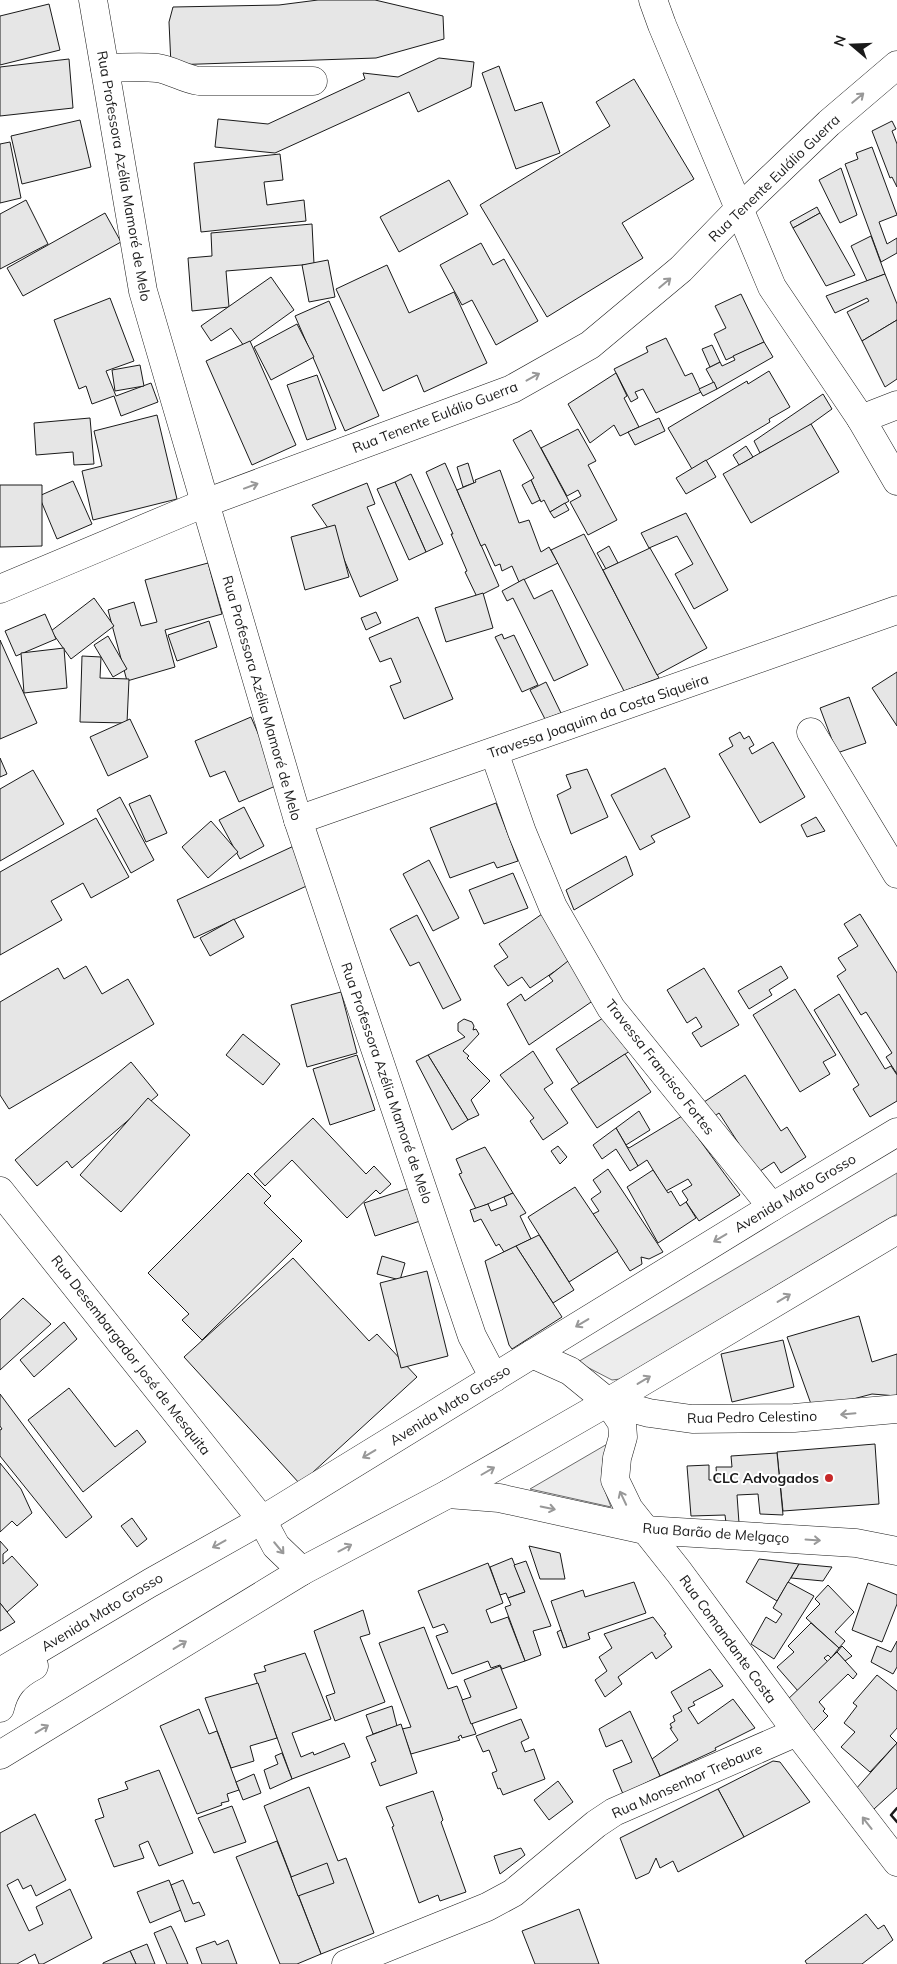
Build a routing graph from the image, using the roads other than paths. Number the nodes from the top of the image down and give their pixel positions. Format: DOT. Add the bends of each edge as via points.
graph roads {
  1 [pos="93,0"];
  2 [pos="654,0"];
  3 [pos="897,65"];
  4 [pos="105,68"];
  5 [pos="313,81"];
  6 [pos="740,208"];
  7 [pos="897,405"];
  8 [pos="861,419"];
  9 [pos="897,481"];
  10 [pos="205,503"];
  11 [pos="0,589"];
  12 [pos="897,610"];
  13 [pos="811,732"];
  14 [pos="494,752"];
  15 [pos="298,820"];
  16 [pos="897,874"];
  17 [pos="897,1132"];
  18 [pos="0,1191"];
  19 [pos="772,1207"];
  20 [pos="897,1230"];
  21 [pos="532,1354"];
  22 [pos="494,1378"];
  23 [pos="608,1402"];
  24 [pos="897,1409"];
  25 [pos="448,1494"];
  26 [pos="262,1520"];
  27 [pos="645,1530"];
  28 [pos="897,1551"];
  29 [pos="302,1571"];
  30 [pos="150,1583"];
  31 [pos="0,1672"];
  32 [pos="0,1708"];
  33 [pos="797,1732"];
  34 [pos="0,1755"];
  35 [pos="897,1862"];
  36 [pos="346,1964"];
  1 -- 4 [label="street, Rua Professora Azélia Mamoré de Melo"];
  2 -- 6 [label="street"];
  6 -- 3 [label="street, Rua Tenente Eulálio Guerra, one-way" via="829,123"];
  4 -- 5 [label="street" via="157,68 199,81"];
  4 -- 10 [label="street, Rua Professora Azélia Mamoré de Melo" via="143,291"];
  6 -- 8 [label="street" via="772,287"];
  10 -- 6 [label="street, Rua Tenente Eulálio Guerra, one-way" via="521,384 590,345 682,269"];
  7 -- 8 [label="street"];
  8 -- 9 [label="street"];
  10 -- 11 [label="street, Rua Tenente Eulálio Guerra"];
  10 -- 15 [label="street, Rua Professora Azélia Mamoré de Melo"];
  12 -- 14 [label="street, Travessa Joaquim da Costa Siqueira"];
  13 -- 16 [label="street"];
  14 -- 15 [label="street, Travessa Joaquim da Costa Siqueira"];
  14 -- 19 [label="street, Travessa Francisco Fortes" via="553,907 611,1008"];
  15 -- 22 [label="street, Rua Professora Azélia Mamoré de Melo" via="472,1336"];
  17 -- 19 [label="street, Avenida Mato Grosso"];
  18 -- 26 [label="street, Rua Desembargador José de Mesquita"];
  19 -- 21 [label="street, Avenida Mato Grosso, one-way"];
  23 -- 20 [label="street, one-way"];
  21 -- 22 [label="street, Avenida Mato Grosso"];
  21 -- 23 [label="street" via="570,1371"];
  22 -- 26 [label="street, Avenida Mato Grosso, one-way"];
  24 -- 23 [label="street, Rua Pedro Celestino, one-way" via="794,1418 692,1420"];
  25 -- 23 [label="street, one-way"];
  27 -- 23 [label="street, Rua Comandante Costa, one-way" via="626,1504 616,1480 622,1423"];
  25 -- 27 [label="street, Rua Barão de Melgaço, one-way" via="499,1498"];
  29 -- 25 [label="street, one-way"];
  26 -- 29 [label="street, Rua Desembargador José de Mesquita, one-way" via="276,1546"];
  26 -- 30 [label="street, Avenida Mato Grosso, one-way"];
  27 -- 28 [label="street, Rua Barão de Melgaço, one-way" via="856,1543"];
  27 -- 33 [label="street, Rua Comandante Costa"];
  34 -- 29 [label="street, one-way"];
  30 -- 31 [label="street, Avenida Mato Grosso"];
  30 -- 32 [label="street" via="125,1612 19,1674 3,1694"];
  35 -- 33 [label="street, Rua Comandante Costa, one-way"];
  33 -- 36 [label="street, Rua Monsenhor Trebaure" via="614,1812 513,1893 487,1907"];
}
